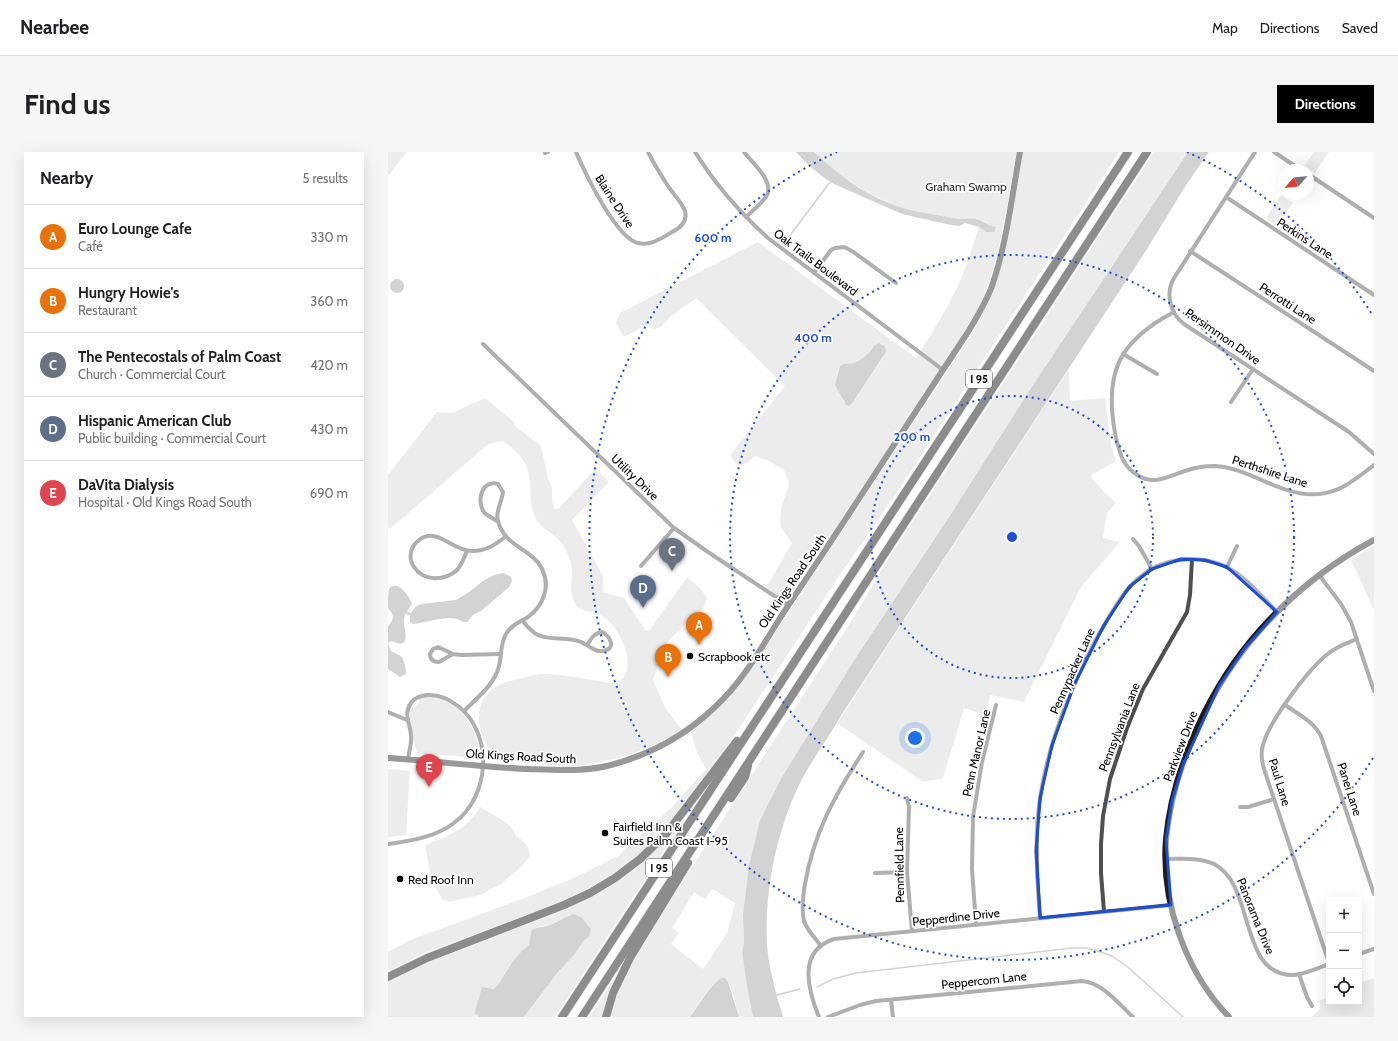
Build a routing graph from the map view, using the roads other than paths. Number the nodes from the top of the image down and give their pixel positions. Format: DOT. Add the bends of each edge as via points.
graph roads {
  1 [pos="576,152"];
  2 [pos="648,152"];
  3 [pos="695,152"];
  4 [pos="744,152"];
  5 [pos="1020,152"];
  6 [pos="1128,152"];
  7 [pos="1147,152"];
  8 [pos="1255,152"];
  9 [pos="1274,152"];
  10 [pos="1292,164"];
  11 [pos="1314,178"];
  12 [pos="1226,197"];
  13 [pos="746,217"];
  14 [pos="1374,218"];
  15 [pos="1190,251"];
  16 [pos="814,273"];
  17 [pos="896,283"];
  18 [pos="1374,294"];
  19 [pos="1174,312"];
  20 [pos="482,344"];
  21 [pos="1123,354"];
  22 [pos="1252,369"];
  23 [pos="943,370"];
  24 [pos="1374,371"];
  25 [pos="1157,374"];
  26 [pos="1231,402"];
  27 [pos="1374,454"];
  28 [pos="1374,465"];
  29 [pos="497,521"];
  30 [pos="674,528"];
  31 [pos="505,537"];
  32 [pos="1133,539"];
  33 [pos="1374,540"];
  34 [pos="1237,546"];
  35 [pos="466,551"];
  36 [pos="1192,559"];
  37 [pos="641,566"];
  38 [pos="1227,567"];
  39 [pos="1152,569"];
  40 [pos="1319,575"];
  41 [pos="788,604"];
  42 [pos="1277,612"];
  43 [pos="522,620"];
  44 [pos="1357,639"];
  45 [pos="586,645"];
  46 [pos="453,654"];
  47 [pos="500,654"];
  48 [pos="1374,691"];
  49 [pos="996,705"];
  50 [pos="1285,705"];
  51 [pos="464,711"];
  52 [pos="388,712"];
  53 [pos="756,719"];
  54 [pos="407,720"];
  55 [pos="863,752"];
  56 [pos="388,758"];
  57 [pos="750,758"];
  58 [pos="408,759"];
  59 [pos="482,767"];
  60 [pos="908,798"];
  61 [pos="1274,799"];
  62 [pos="1240,807"];
  63 [pos="388,844"];
  64 [pos="1166,859"];
  65 [pos="907,872"];
  66 [pos="875,873"];
  67 [pos="1374,894"];
  68 [pos="1171,905"];
  69 [pos="1104,912"];
  70 [pos="1040,918"];
  71 [pos="976,925"];
  72 [pos="912,931"];
  73 [pos="821,946"];
  74 [pos="1374,949"];
  75 [pos="1362,953"];
  76 [pos="1326,955"];
  77 [pos="1326,965"];
  78 [pos="1299,974"];
  79 [pos="388,977"];
  80 [pos="891,1000"];
  81 [pos="1312,1006"];
  82 [pos="562,1017"];
  83 [pos="582,1017"];
  84 [pos="606,1017"];
  85 [pos="819,1017"];
  86 [pos="828,1017"];
  87 [pos="893,1017"];
  88 [pos="1133,1017"];
  89 [pos="1229,1017"];
  1 -- 2 [label="street, Blaine Drive" via="618,228 628,238 641,244 653,242 678,229 686,217 684,209"];
  3 -- 13 [label="street, Oak Trails Boulevard" via="715,182"];
  4 -- 13 [label="street" via="769,187 764,200"];
  5 -- 23 [label="street, Old Kings Road South" via="993,283 974,321"];
  6 -- 53 [label="highway, I 95"];
  7 -- 57 [label="highway, I 95"];
  8 -- 12 [label="street, Persimmon Drive"];
  9 -- 10 [label="street"];
  11 -- 14 [label="street"];
  12 -- 15 [label="street, Persimmon Drive"];
  12 -- 18 [label="street, Perkins Lane"];
  13 -- 16 [label="street, Oak Trails Boulevard" via="768,238"];
  15 -- 19 [label="street, Persimmon Drive" via="1170,286 1169,297"];
  15 -- 24 [label="street, Perrotti Lane"];
  16 -- 17 [label="street" via="831,250 844,247"];
  16 -- 23 [label="street, Oak Trails Boulevard"];
  19 -- 21 [label="street, Perthshire Lane" via="1143,331"];
  19 -- 22 [label="street, Persimmon Drive" via="1187,326"];
  20 -- 30 [label="street, Utility Drive"];
  21 -- 25 [label="street"];
  21 -- 28 [label="street, Perthshire Lane" via="1113,382 1113,419 1122,458 1129,469 1142,478 1162,480 1193,468 1216,466 1237,470 1294,492 1314,495 1343,487"];
  22 -- 26 [label="street"];
  22 -- 27 [label="street, Persimmon Drive" via="1349,432"];
  23 -- 41 [label="street, Old Kings Road South"];
  29 -- 29 [label="street" via="503,492 498,484 492,483 483,490 480,503 486,514"];
  29 -- 31 [label="street"];
  30 -- 37 [label="street"];
  30 -- 41 [label="street, Utility Drive"];
  31 -- 35 [label="street" via="485,550"];
  31 -- 43 [label="street" via="534,558 542,569 545,581 546,591 540,604 532,614"];
  32 -- 39 [label="street"];
  33 -- 40 [label="street, Parkview Drive"];
  34 -- 38 [label="street"];
  35 -- 35 [label="street" via="438,537 429,536 421,538 410,555 412,564 418,571 425,576 438,578 456,570"];
  36 -- 38 [label="street, Pennypacker Lane"];
  36 -- 39 [label="street, Pennypacker Lane" via="1170,562"];
  36 -- 69 [label="street, Pennsylvania Lane" via="1187,612 1141,694 1109,784 1100,844"];
  38 -- 42 [label="street, Pennypacker Lane" via="1247,582"];
  39 -- 70 [label="street, Pennypacker Lane" via="1129,587 1104,625 1088,654 1054,739 1037,822 1036,863"];
  40 -- 42 [label="street, Parkview Drive"];
  40 -- 44 [label="street" via="1344,609"];
  41 -- 59 [label="street, Old Kings Road South" via="753,661 730,692 697,723 669,743 631,759 587,769"];
  42 -- 64 [label="street, Parkview Drive" via="1232,667 1212,699 1192,741 1172,801"];
  43 -- 45 [label="street" via="531,632 539,636 570,639"];
  43 -- 47 [label="street" via="505,635"];
  44 -- 48 [label="street"];
  44 -- 50 [label="street, Paul Lane" via="1326,655 1302,681"];
  45 -- 45 [label="street" via="604,652 612,643 607,634 598,632"];
  46 -- 46 [label="street" via="438,647 430,654 431,659 440,662"];
  46 -- 47 [label="street"];
  47 -- 51 [label="street" via="500,665 494,679"];
  49 -- 71 [label="street, Penn Manor Lane" via="982,762 973,817 972,869"];
  50 -- 61 [label="street, Paul Lane" via="1266,737 1262,750 1264,767"];
  50 -- 67 [label="street, Panei Lane" via="1311,723 1321,736"];
  51 -- 54 [label="street" via="442,696 425,695 412,701 407,711"];
  51 -- 59 [label="street" via="480,736 483,749"];
  52 -- 54 [label="street"];
  53 -- 79 [label="highway" via="666,834 626,870 590,893 564,905 427,958"];
  53 -- 82 [label="highway, I 95"];
  54 -- 58 [label="street" via="411,735"];
  55 -- 73 [label="street" via="829,808 808,867 803,915 808,929"];
  56 -- 58 [label="street, Old Kings Road South"];
  57 -- 83 [label="highway, I 95"];
  57 -- 84 [label="highway" via="745,777 630,958 617,983"];
  58 -- 59 [label="street, Old Kings Road South"];
  59 -- 63 [label="street" via="475,798 458,821 432,834"];
  60 -- 65 [label="street, Pennfield Lane"];
  61 -- 62 [label="street"];
  61 -- 76 [label="street, Paul Lane"];
  64 -- 68 [label="street, Parkview Drive"];
  64 -- 78 [label="street, Panorama Drive" via="1201,860 1215,864 1228,875 1263,961 1276,971"];
  65 -- 66 [label="street"];
  65 -- 72 [label="street, Pennfield Lane"];
  68 -- 69 [label="street, Pepperdine Drive"];
  68 -- 89 [label="street, Parkview Drive" via="1189,959 1208,992"];
  69 -- 70 [label="street, Pepperdine Drive"];
  70 -- 71 [label="street, Pepperdine Drive"];
  71 -- 72 [label="street, Pepperdine Drive"];
  72 -- 73 [label="street, Pepperdine Drive" via="839,938"];
  73 -- 85 [label="street" via="815,952 808,973 809,986"];
  74 -- 75 [label="street"];
  77 -- 78 [label="street, Panorama Drive"];
  78 -- 81 [label="street"];
  80 -- 86 [label="street, Peppercorn Lane" via="866,1003"];
  80 -- 87 [label="street"];
  80 -- 88 [label="street, Peppercorn Lane" via="1085,982 1101,988"];
}
